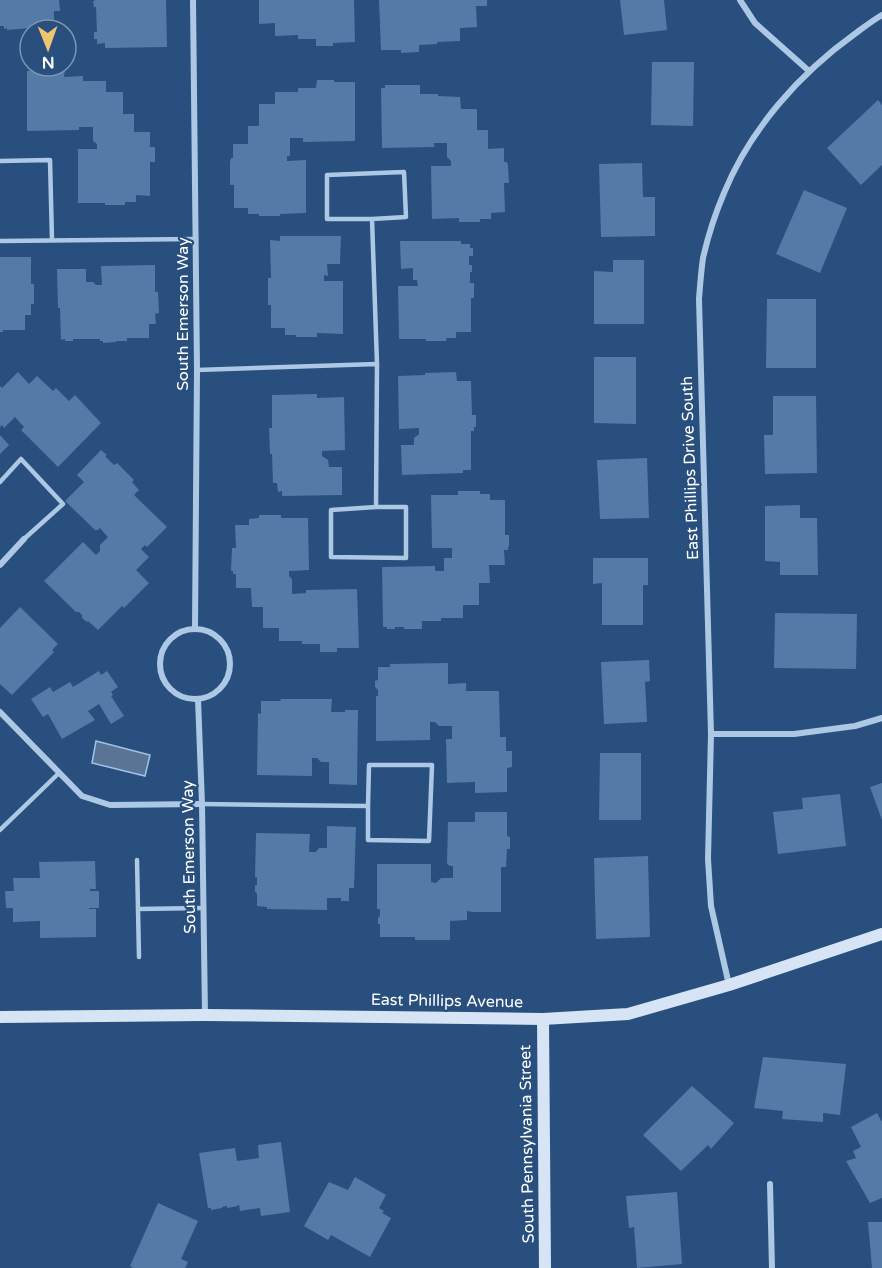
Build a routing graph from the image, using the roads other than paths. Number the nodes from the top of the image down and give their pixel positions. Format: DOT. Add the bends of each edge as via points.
graph roads {
  1 [pos="193,0"];
  2 [pos="740,0"];
  3 [pos="882,15"];
  4 [pos="809,71"];
  5 [pos="0,161"];
  6 [pos="372,219"];
  7 [pos="196,239"];
  8 [pos="52,240"];
  9 [pos="0,241"];
  10 [pos="377,364"];
  11 [pos="197,370"];
  12 [pos="0,482"];
  13 [pos="376,507"];
  14 [pos="24,539"];
  15 [pos="0,565"];
  16 [pos="195,628"];
  17 [pos="198,699"];
  18 [pos="0,712"];
  19 [pos="882,717"];
  20 [pos="711,734"];
  21 [pos="59,772"];
  22 [pos="202,804"];
  23 [pos="368,806"];
  24 [pos="0,830"];
  25 [pos="137,860"];
  26 [pos="204,908"];
  27 [pos="138,909"];
  28 [pos="882,934"];
  29 [pos="139,957"];
  30 [pos="729,985"];
  31 [pos="205,1015"];
  32 [pos="0,1017"];
  33 [pos="543,1019"];
  34 [pos="770,1184"];
  35 [pos="545,1268"];
  36 [pos="772,1268"];
  1 -- 7 [label="street, South Emerson Way"];
  2 -- 4 [label="street" via="755,23"];
  3 -- 4 [label="street, East Phillips Drive South" via="834,48"];
  4 -- 20 [label="street, East Phillips Drive South" via="759,128 734,172 703,259 699,299"];
  5 -- 8 [label="lane" via="50,160"];
  6 -- 6 [label="lane" via="327,219 327,175 404,172 406,217"];
  6 -- 10 [label="lane"];
  7 -- 8 [label="lane"];
  7 -- 11 [label="street, South Emerson Way"];
  8 -- 9 [label="lane"];
  10 -- 11 [label="lane"];
  10 -- 13 [label="lane"];
  11 -- 16 [label="street, South Emerson Way"];
  12 -- 14 [label="lane" via="21,459 63,504"];
  13 -- 13 [label="lane" via="331,510 331,556 406,558 406,507"];
  14 -- 15 [label="street"];
  16 -- 17 [label="street" via="212,632 226,645 231,662 221,687"];
  16 -- 17 [label="street" via="177,633 164,647 159,665 172,690 180,696"];
  17 -- 22 [label="street, South Emerson Way"];
  18 -- 21 [label="street"];
  19 -- 20 [label="street" via="855,726 794,734"];
  20 -- 30 [label="street, East Phillips Drive South" via="711,906"];
  21 -- 22 [label="street" via="82,796 110,805"];
  21 -- 24 [label="lane"];
  22 -- 23 [label="lane"];
  22 -- 26 [label="street, South Emerson Way"];
  23 -- 23 [label="lane" via="368,840 429,841 432,765 369,765"];
  25 -- 27 [label="lane"];
  26 -- 27 [label="lane"];
  26 -- 31 [label="street, South Emerson Way"];
  27 -- 29 [label="lane"];
  28 -- 30 [label="street, East Phillips Avenue"];
  30 -- 33 [label="street, East Phillips Avenue" via="628,1014"];
  31 -- 32 [label="street, East Phillips Avenue"];
  31 -- 33 [label="street, East Phillips Avenue"];
  33 -- 35 [label="street, South Pennsylvania Street"];
  34 -- 36 [label="street"];
}
